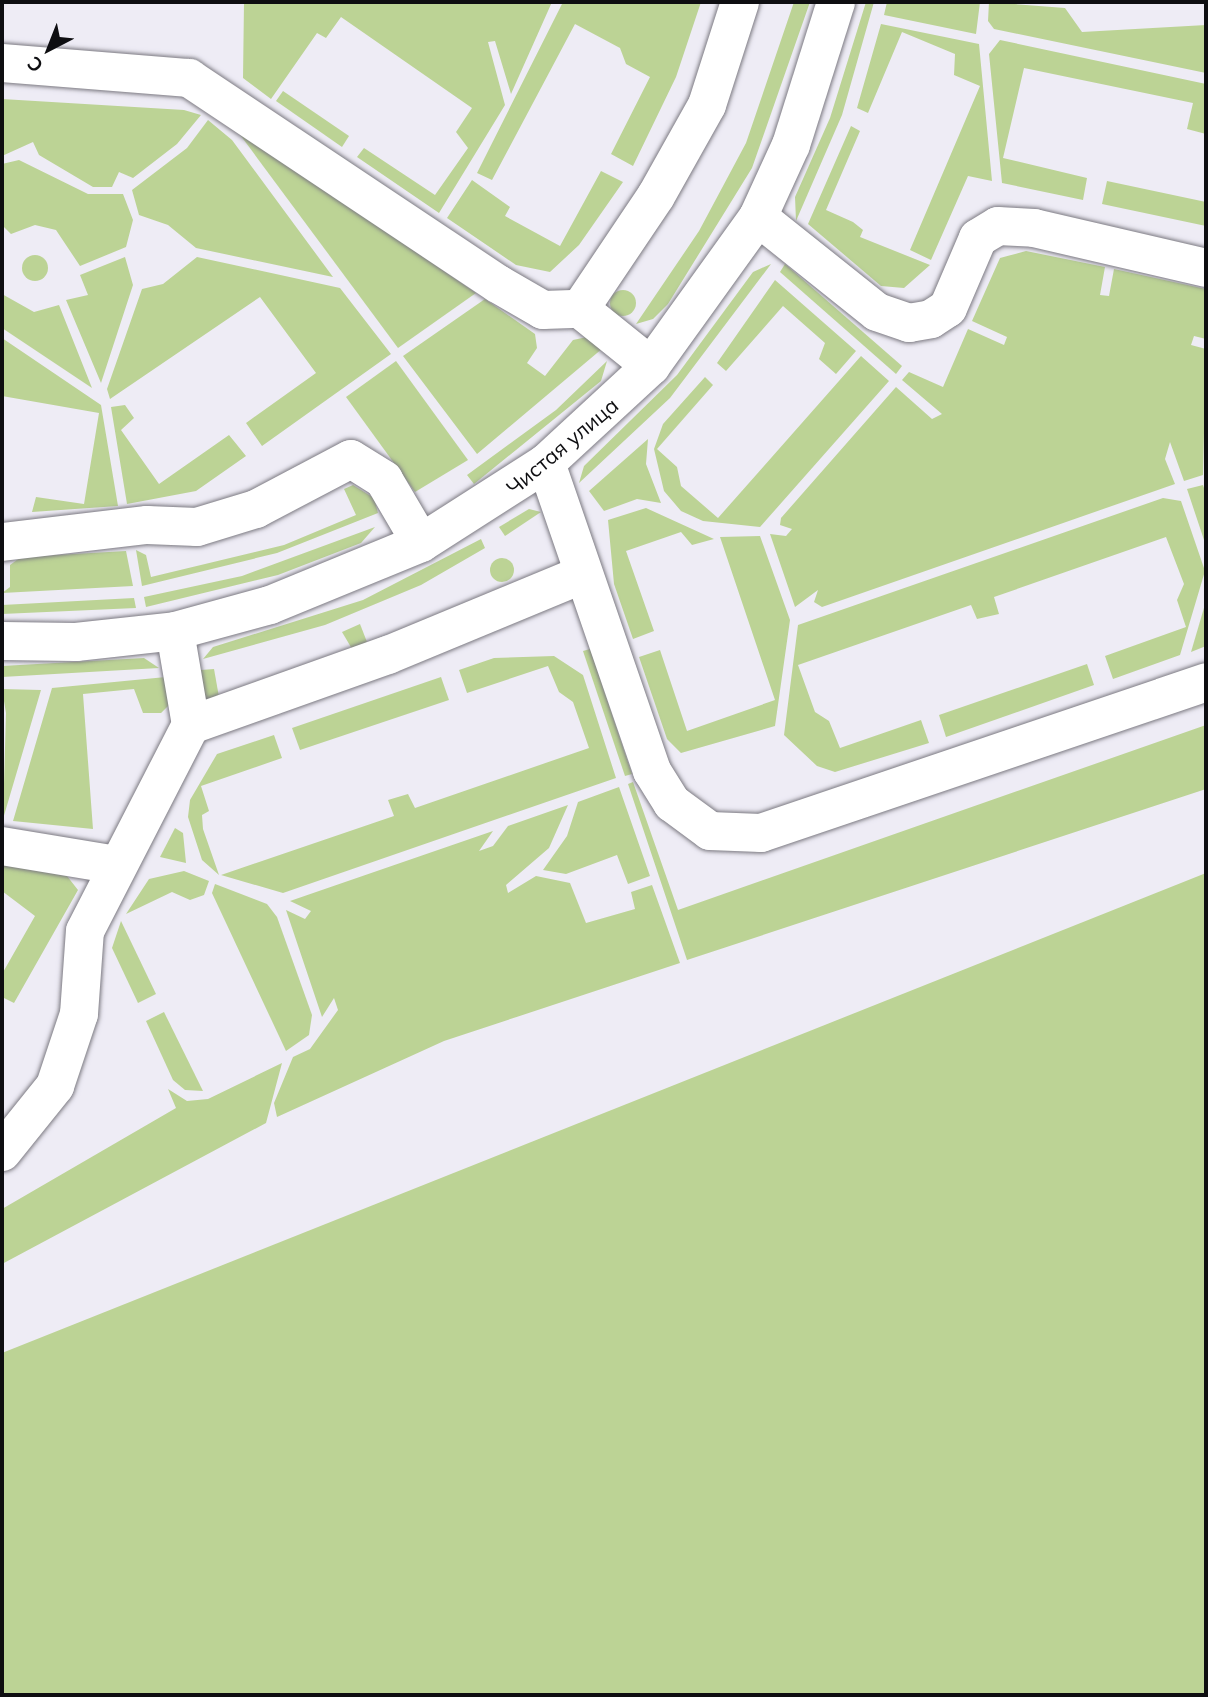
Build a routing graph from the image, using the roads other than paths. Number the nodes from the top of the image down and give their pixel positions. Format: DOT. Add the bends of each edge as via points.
graph roads {
  1 [pos="740,2"];
  2 [pos="836,2"];
  3 [pos="2,63"];
  4 [pos="758,217"];
  5 [pos="1206,268"];
  6 [pos="580,309"];
  7 [pos="651,366"];
  8 [pos="546,463"];
  9 [pos="2,542"];
  10 [pos="421,543"];
  11 [pos="581,575"];
  12 [pos="175,631"];
  13 [pos="2,641"];
  14 [pos="1206,682"];
  15 [pos="191,725"];
  16 [pos="2,846"];
  17 [pos="117,865"];
  18 [pos="2,1152"];
  1 -- 6 [label="street" via="707,105 656,196"];
  2 -- 4 [label="street, Чистая улица" via="795,134"];
  3 -- 6 [label="street" via="189,78 498,284 543,310"];
  4 -- 5 [label="street" via="877,312 909,323 931,320 948,308 978,238 998,226 1034,228"];
  4 -- 7 [label="street, Чистая улица"];
  6 -- 7 [label="street"];
  7 -- 8 [label="street, Чистая улица"];
  8 -- 10 [label="street, Чистая улица"];
  8 -- 11 [label="street"];
  9 -- 10 [label="street" via="147,525 197,527 256,509 351,459 378,473"];
  10 -- 12 [label="street, Чистая улица" via="284,600"];
  11 -- 14 [label="street" via="652,771 691,819 734,837 851,806"];
  11 -- 15 [label="street" via="388,655"];
  12 -- 13 [label="street, Чистая улица" via="75,642"];
  12 -- 15 [label="street"];
  15 -- 17 [label="street"];
  16 -- 17 [label="street"];
  17 -- 18 [label="street" via="86,931 79,1014 55,1086"];
}
